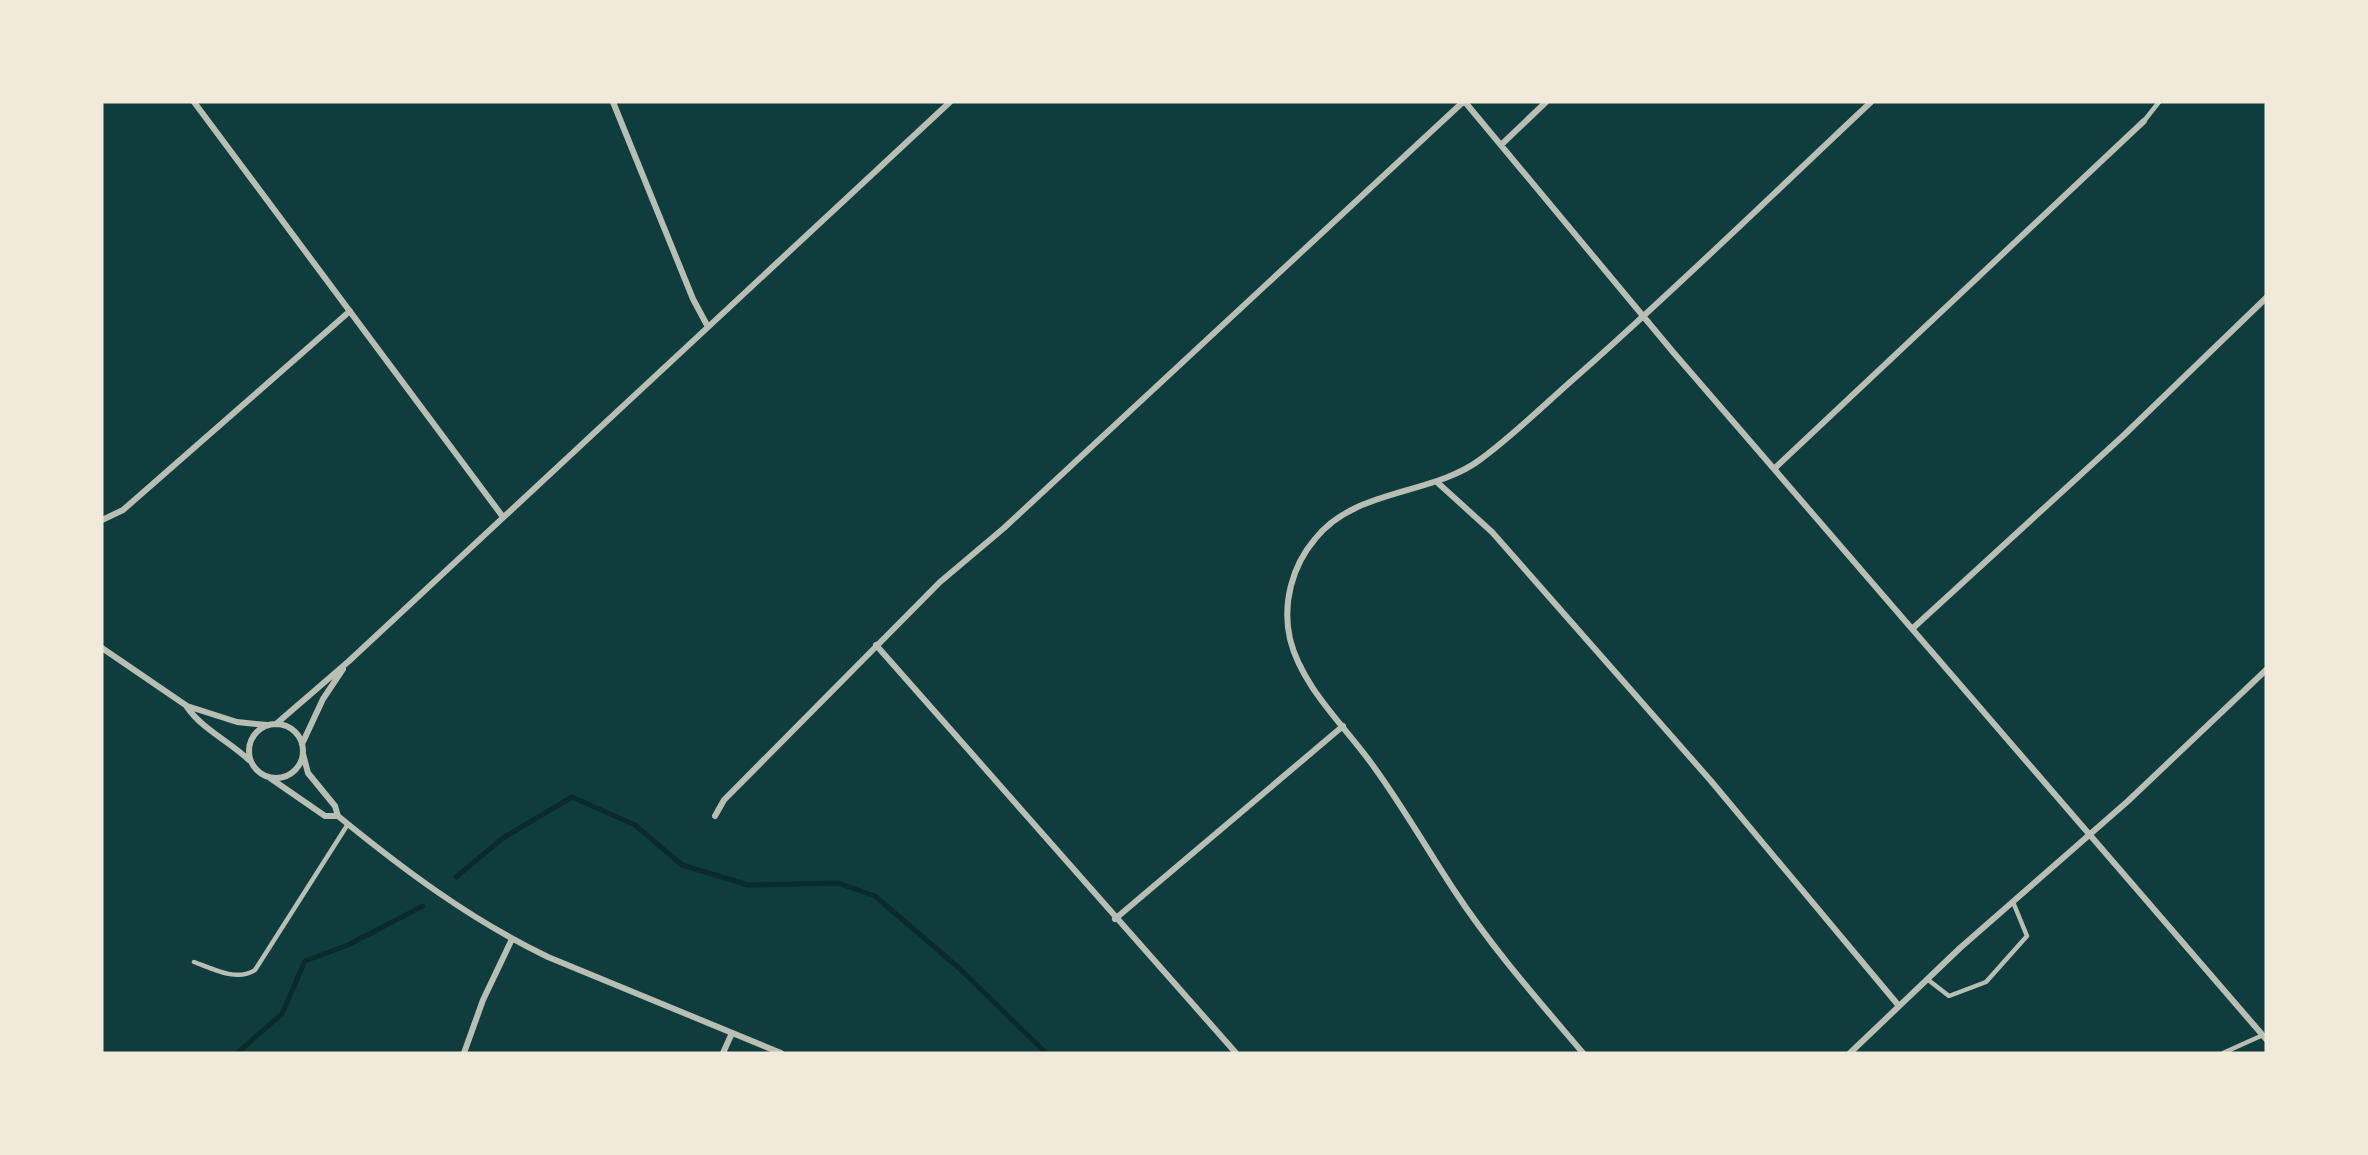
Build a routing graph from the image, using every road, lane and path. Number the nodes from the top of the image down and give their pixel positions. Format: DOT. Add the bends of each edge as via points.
graph roads {
  1 [pos="194,102"];
  2 [pos="613,102"];
  3 [pos="950,102"];
  4 [pos="1464,102"];
  5 [pos="1546,102"];
  6 [pos="1871,102"];
  7 [pos="2159,102"];
  8 [pos="2144,121"];
  9 [pos="1501,145"];
  10 [pos="2266,298"];
  11 [pos="350,311"];
  12 [pos="1645,316"];
  13 [pos="708,327"];
  14 [pos="1775,468"];
  15 [pos="1438,483"];
  16 [pos="503,518"];
  17 [pos="102,520"];
  18 [pos="1912,629"];
  19 [pos="876,645"];
  20 [pos="102,648"];
  21 [pos="349,661"];
  22 [pos="2266,670"];
  23 [pos="187,706"];
  24 [pos="276,724"];
  25 [pos="267,725"];
  26 [pos="1343,726"];
  27 [pos="302,744"];
  28 [pos="303,754"];
  29 [pos="250,760"];
  30 [pos="269,777"];
  31 [pos="338,816"];
  32 [pos="715,816"];
  33 [pos="348,824"];
  34 [pos="2090,835"];
  35 [pos="2013,902"];
  36 [pos="1115,918"];
  37 [pos="512,939"];
  38 [pos="194,962"];
  39 [pos="1926,980"];
  40 [pos="1899,1006"];
  41 [pos="732,1032"];
  42 [pos="2264,1037"];
  43 [pos="464,1053"];
  44 [pos="723,1053"];
  45 [pos="781,1053"];
  46 [pos="1236,1053"];
  47 [pos="1583,1053"];
  48 [pos="1850,1053"];
  49 [pos="2223,1053"];
  1 -- 11 [label="street"];
  2 -- 13 [label="street"];
  3 -- 13 [label="street"];
  4 -- 9 [label="street"];
  4 -- 19 [label="street"];
  5 -- 9 [label="street"];
  6 -- 12 [label="street"];
  7 -- 8 [label="lane"];
  8 -- 14 [label="street"];
  9 -- 12 [label="street"];
  10 -- 18 [label="street" via="2124,435"];
  11 -- 16 [label="street"];
  11 -- 17 [label="street" via="123,510"];
  12 -- 14 [label="street"];
  12 -- 15 [label="street" via="1484,458"];
  13 -- 16 [label="street"];
  14 -- 18 [label="street"];
  15 -- 26 [label="street" via="1364,503 1331,523 1316,537 1294,575 1287,617 1295,657"];
  15 -- 40 [label="street" via="1492,532 1523,567 1711,781"];
  16 -- 21 [label="street"];
  18 -- 34 [label="street"];
  19 -- 32 [label="street" via="724,800"];
  19 -- 36 [label="street"];
  20 -- 23 [label="street"];
  21 -- 24 [label="street"];
  21 -- 27 [label="street" via="323,699"];
  22 -- 34 [label="street"];
  23 -- 25 [label="street" via="237,722"];
  23 -- 29 [label="street" via="195,719"];
  24 -- 25 [label="street"];
  24 -- 27 [label="street" via="292,729"];
  25 -- 29 [label="street" via="254,735"];
  26 -- 36 [label="street"];
  26 -- 47 [label="street" via="1379,773 1483,932"];
  27 -- 28 [label="street"];
  28 -- 30 [label="street" via="295,770 278,778"];
  28 -- 31 [label="street" via="311,778 336,806"];
  29 -- 30 [label="street" via="261,774"];
  30 -- 31 [label="street" via="325,816"];
  31 -- 33 [label="street"];
  33 -- 37 [label="street" via="453,904"];
  33 -- 38 [label="lane" via="255,970 246,976 234,975"];
  34 -- 35 [label="street"];
  34 -- 42 [label="street"];
  35 -- 39 [label="street"];
  35 -- 39 [label="lane" via="2027,936 1986,982 1949,996"];
  36 -- 46 [label="street"];
  37 -- 41 [label="street"];
  37 -- 43 [label="street" via="483,1000"];
  39 -- 40 [label="street"];
  40 -- 48 [label="street"];
  41 -- 44 [label="street"];
  41 -- 45 [label="street"];
  42 -- 49 [label="lane"];
}
